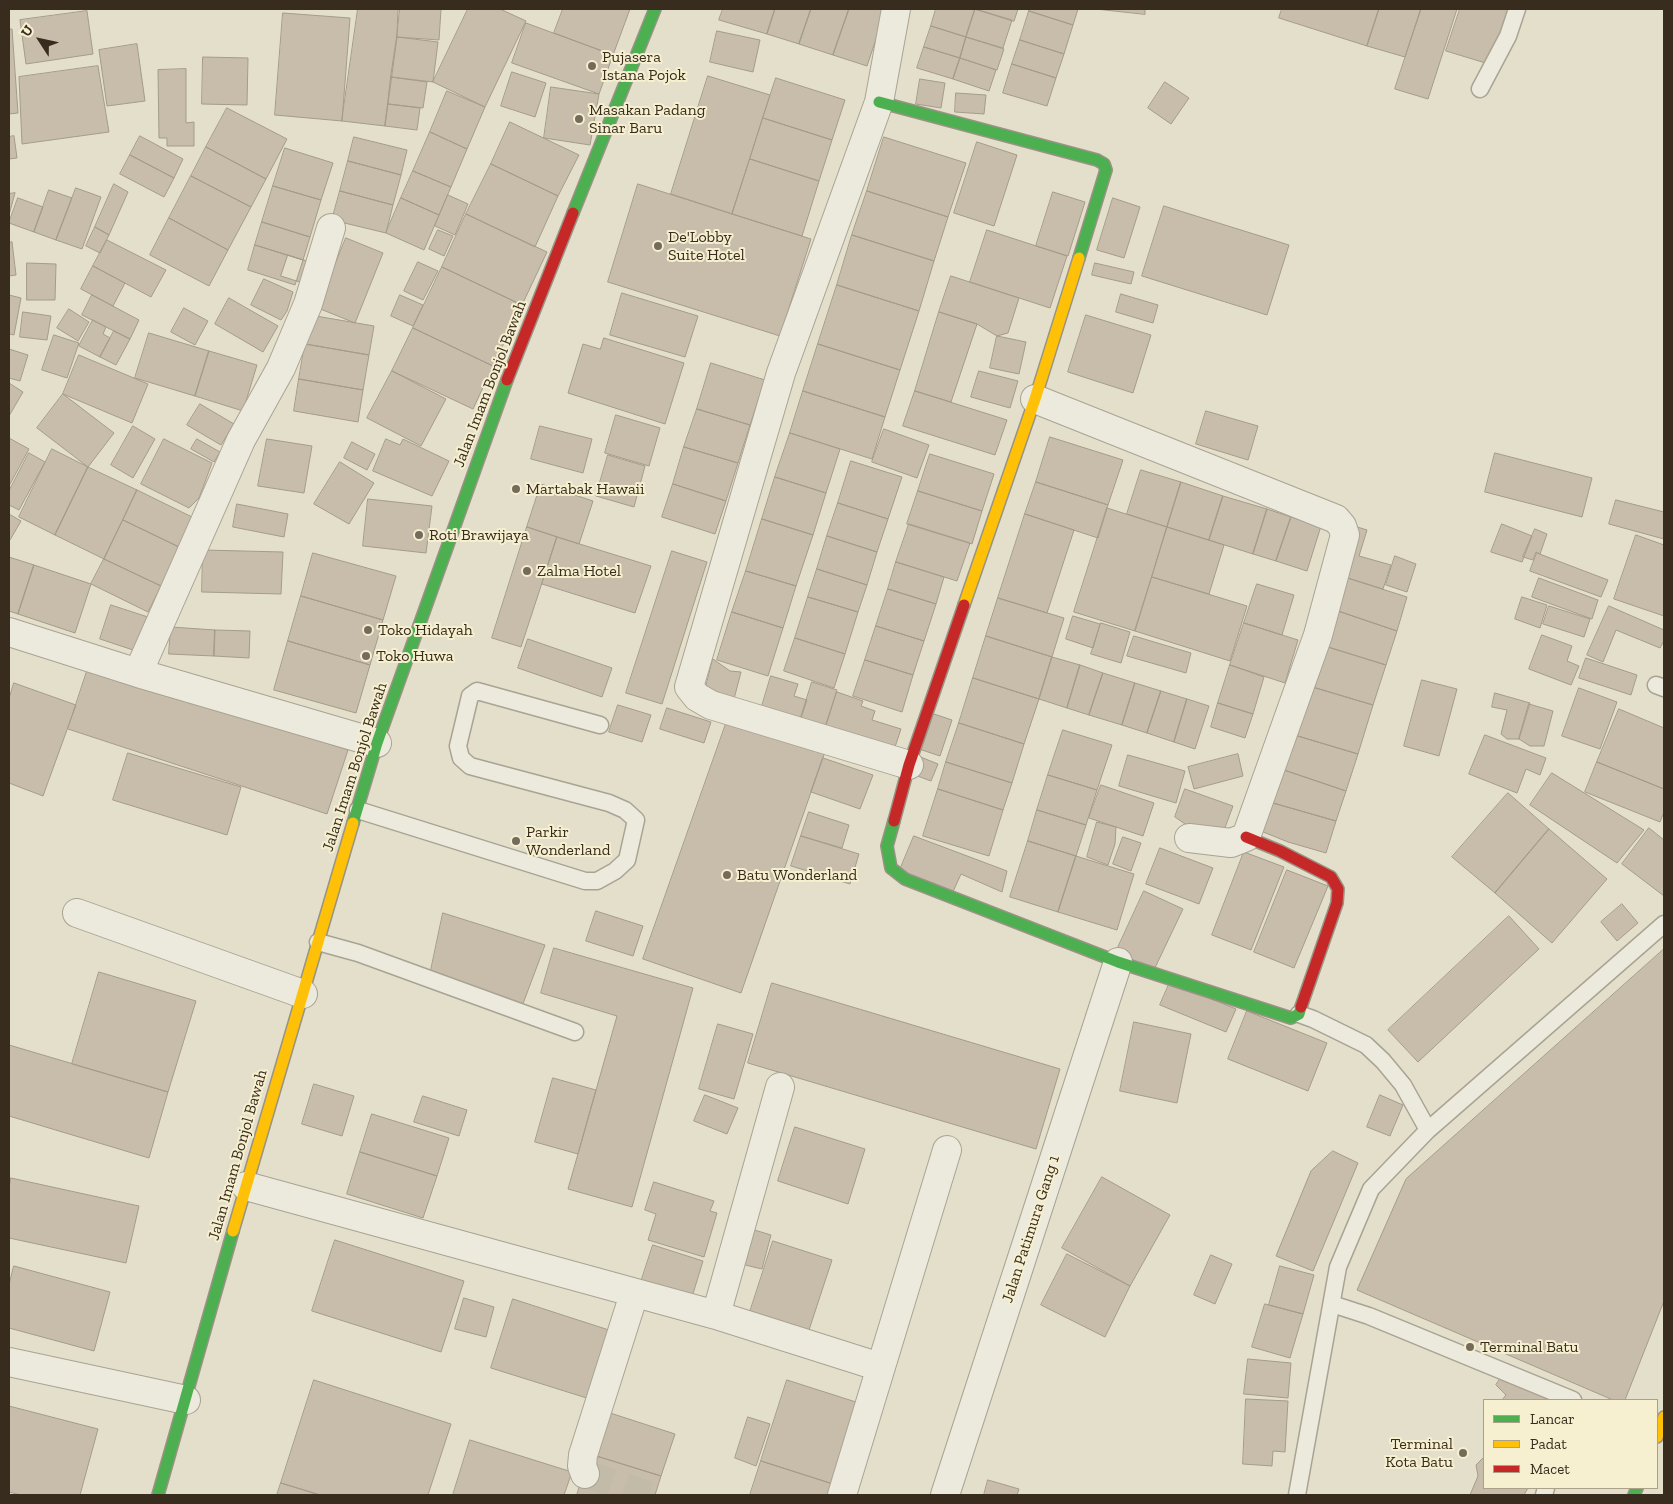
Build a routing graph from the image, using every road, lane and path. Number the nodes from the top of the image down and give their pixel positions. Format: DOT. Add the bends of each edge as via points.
graph roads {
  1 [pos="655,9"];
  2 [pos="896,9"];
  3 [pos="1518,9"];
  4 [pos="1480,89"];
  5 [pos="879,102"];
  6 [pos="330,228"];
  7 [pos="1035,399"];
  8 [pos="9,632"];
  9 [pos="138,673"];
  10 [pos="600,725"];
  11 [pos="377,743"];
  12 [pos="909,765"];
  13 [pos="358,810"];
  14 [pos="1246,837"];
  15 [pos="1189,838"];
  16 [pos="77,913"];
  17 [pos="1664,924"];
  18 [pos="318,942"];
  19 [pos="1118,962"];
  20 [pos="302,994"];
  21 [pos="1306,1017"];
  22 [pos="575,1032"];
  23 [pos="780,1087"];
  24 [pos="1428,1130"];
  25 [pos="947,1150"];
  26 [pos="246,1186"];
  27 [pos="634,1294"];
  28 [pos="1332,1304"];
  29 [pos="716,1315"];
  30 [pos="9,1362"];
  31 [pos="880,1367"];
  32 [pos="1572,1399"];
  33 [pos="186,1400"];
  34 [pos="585,1474"];
  35 [pos="158,1495"];
  36 [pos="842,1495"];
  37 [pos="945,1495"];
  38 [pos="1297,1495"];
  1 -- 11 [label="street, Jalan Imam Bonjol Bawah" via="504,387"];
  2 -- 5 [label="street"];
  3 -- 4 [label="lane" via="1508,36"];
  5 -- 7 [label="street" via="1104,164 1106,170"];
  5 -- 12 [label="street" via="782,373 689,687 697,697 711,705"];
  6 -- 9 [label="street" via="308,304 288,352 241,440"];
  7 -- 12 [label="street"];
  7 -- 14 [label="street" via="1336,519 1342,526 1345,536 1318,635"];
  8 -- 9 [label="street"];
  9 -- 11 [label="street"];
  10 -- 13 [label="lane" via="477,691 470,696 458,746 461,758 470,766 609,803 636,820 627,860 597,881 584,881"];
  11 -- 13 [label="street, Jalan Imam Bonjol Bawah"];
  12 -- 19 [label="street" via="887,846 891,868 904,878"];
  13 -- 18 [label="street, Jalan Imam Bonjol Bawah"];
  14 -- 15 [label="street" via="1231,843"];
  14 -- 21 [label="street" via="1331,877 1337,884 1337,903"];
  16 -- 20 [label="street"];
  17 -- 24 [label="lane"];
  18 -- 20 [label="street, Jalan Imam Bonjol Bawah"];
  18 -- 22 [label="lane" via="358,953"];
  19 -- 21 [label="street" via="1290,1018"];
  19 -- 37 [label="street, Jalan Patimura Gang 1"];
  20 -- 26 [label="street, Jalan Imam Bonjol Bawah"];
  21 -- 24 [label="lane" via="1366,1045 1403,1085"];
  23 -- 29 [label="street"];
  24 -- 28 [label="lane" via="1371,1189 1338,1267"];
  25 -- 31 [label="street"];
  26 -- 27 [label="street"];
  26 -- 33 [label="street, Jalan Imam Bonjol Bawah"];
  27 -- 29 [label="street"];
  27 -- 34 [label="street" via="583,1455"];
  28 -- 32 [label="lane"];
  28 -- 38 [label="lane"];
  29 -- 31 [label="street"];
  30 -- 33 [label="street"];
  31 -- 36 [label="street"];
  33 -- 35 [label="street, Jalan Imam Bonjol Bawah"];
}
